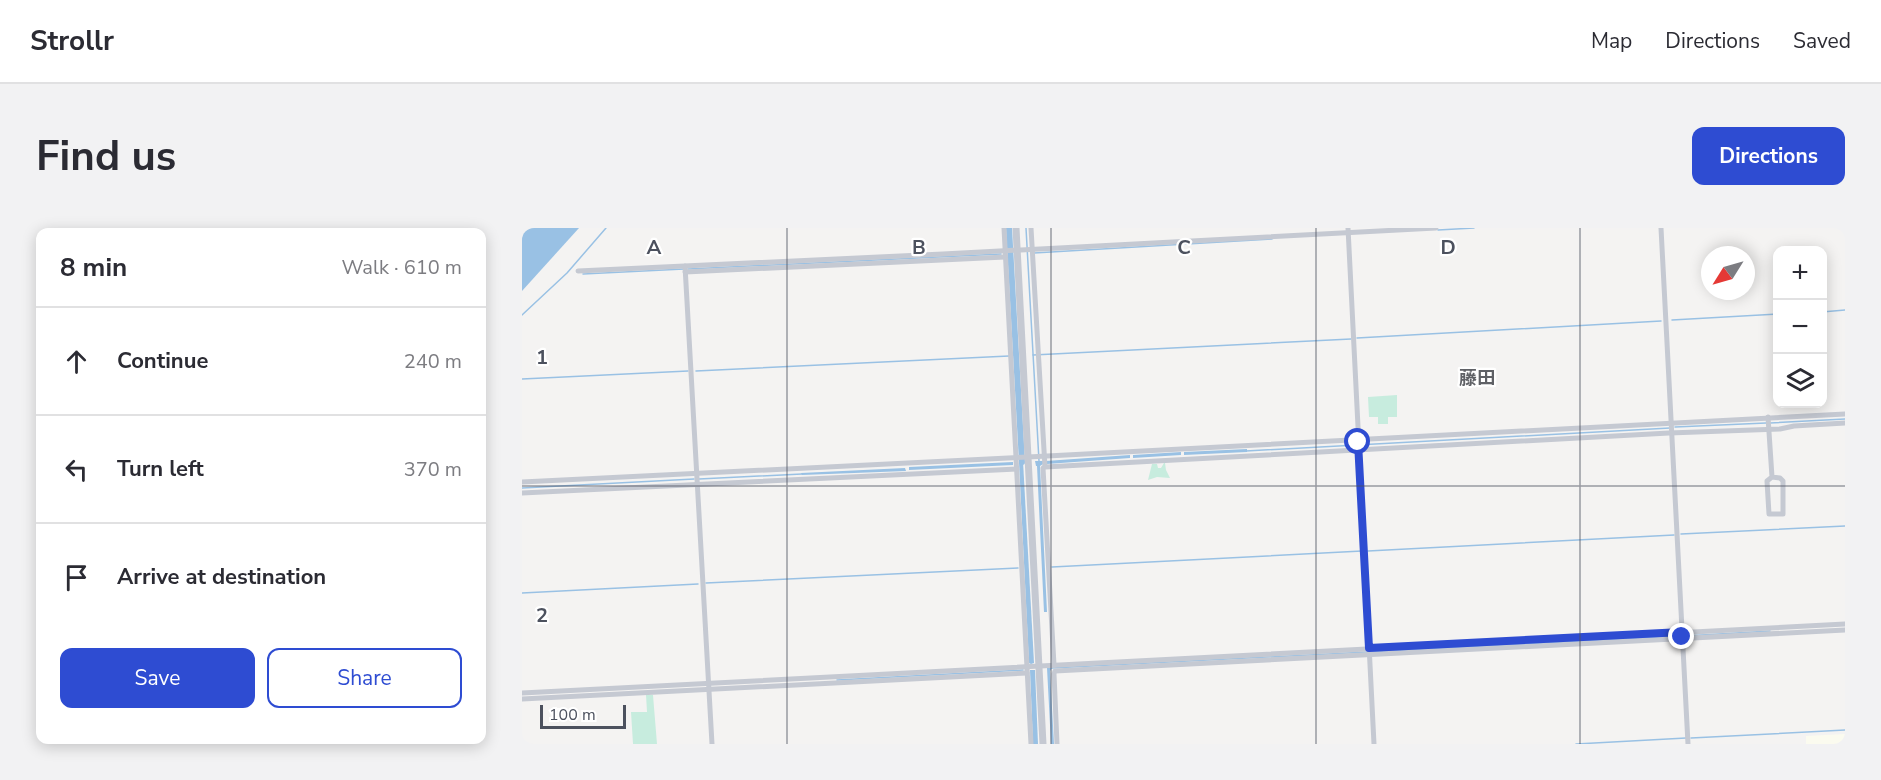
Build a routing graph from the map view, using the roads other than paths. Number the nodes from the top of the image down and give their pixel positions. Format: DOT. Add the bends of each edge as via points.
graph roads {
  1 [pos="1004,228"];
  2 [pos="1016,228"];
  3 [pos="1031,228"];
  4 [pos="1436,228"];
  5 [pos="1661,228"];
  6 [pos="1348,233"];
  7 [pos="1020,251"];
  8 [pos="685,269"];
  9 [pos="578,271"];
  10 [pos="1845,414"];
  11 [pos="1789,422"];
  12 [pos="1755,423"];
  13 [pos="1769,423"];
  14 [pos="1845,423"];
  15 [pos="1740,424"];
  16 [pos="1671,427"];
  17 [pos="1358,445"];
  18 [pos="1030,460"];
  19 [pos="908,469"];
  20 [pos="799,474"];
  21 [pos="1772,477"];
  22 [pos="697,479"];
  23 [pos="522,482"];
  24 [pos="522,493"];
  25 [pos="1045,615"];
  26 [pos="1845,624"];
  27 [pos="1845,630"];
  28 [pos="1682,635"];
  29 [pos="1370,652"];
  30 [pos="1044,667"];
  31 [pos="708,687"];
  32 [pos="522,693"];
  33 [pos="522,699"];
  34 [pos="1688,740"];
  35 [pos="712,744"];
  36 [pos="1031,744"];
  37 [pos="1043,744"];
  38 [pos="1057,744"];
  39 [pos="1374,744"];
  1 -- 7 [label="street"];
  2 -- 7 [label="street"];
  3 -- 7 [label="street"];
  4 -- 6 [label="street"];
  5 -- 16 [label="street"];
  6 -- 7 [label="street"];
  6 -- 17 [label="street"];
  7 -- 8 [label="street"];
  7 -- 18 [label="street"];
  7 -- 18 [label="street"];
  7 -- 18 [label="street" via="1038,355"];
  8 -- 9 [label="street"];
  8 -- 22 [label="street"];
  10 -- 11 [label="street"];
  11 -- 13 [label="street"];
  11 -- 13 [label="street"];
  11 -- 14 [label="street"];
  12 -- 13 [label="street"];
  12 -- 13 [label="street"];
  12 -- 15 [label="street"];
  12 -- 15 [label="street"];
  13 -- 21 [label="street"];
  15 -- 16 [label="street"];
  15 -- 16 [label="street"];
  16 -- 17 [label="street"];
  16 -- 17 [label="street"];
  16 -- 28 [label="street"];
  17 -- 18 [label="street"];
  17 -- 18 [label="street"];
  17 -- 29 [label="street"];
  18 -- 19 [label="street"];
  18 -- 19 [label="street"];
  18 -- 25 [label="street"];
  18 -- 25 [label="street" via="1043,468"];
  18 -- 30 [label="street"];
  19 -- 20 [label="street"];
  19 -- 20 [label="street"];
  20 -- 22 [label="street"];
  20 -- 22 [label="street"];
  21 -- 21 [label="street" via="1767,481 1769,514 1783,513 1783,481"];
  22 -- 23 [label="street"];
  22 -- 24 [label="street"];
  22 -- 31 [label="street"];
  25 -- 30 [label="street"];
  25 -- 30 [label="street"];
  26 -- 28 [label="street"];
  27 -- 28 [label="street"];
  28 -- 29 [label="street"];
  28 -- 34 [label="street"];
  29 -- 30 [label="street"];
  29 -- 39 [label="street"];
  30 -- 31 [label="street"];
  30 -- 36 [label="street"];
  30 -- 37 [label="street"];
  30 -- 38 [label="street"];
  31 -- 32 [label="street"];
  31 -- 33 [label="street"];
  31 -- 35 [label="street"];
}
